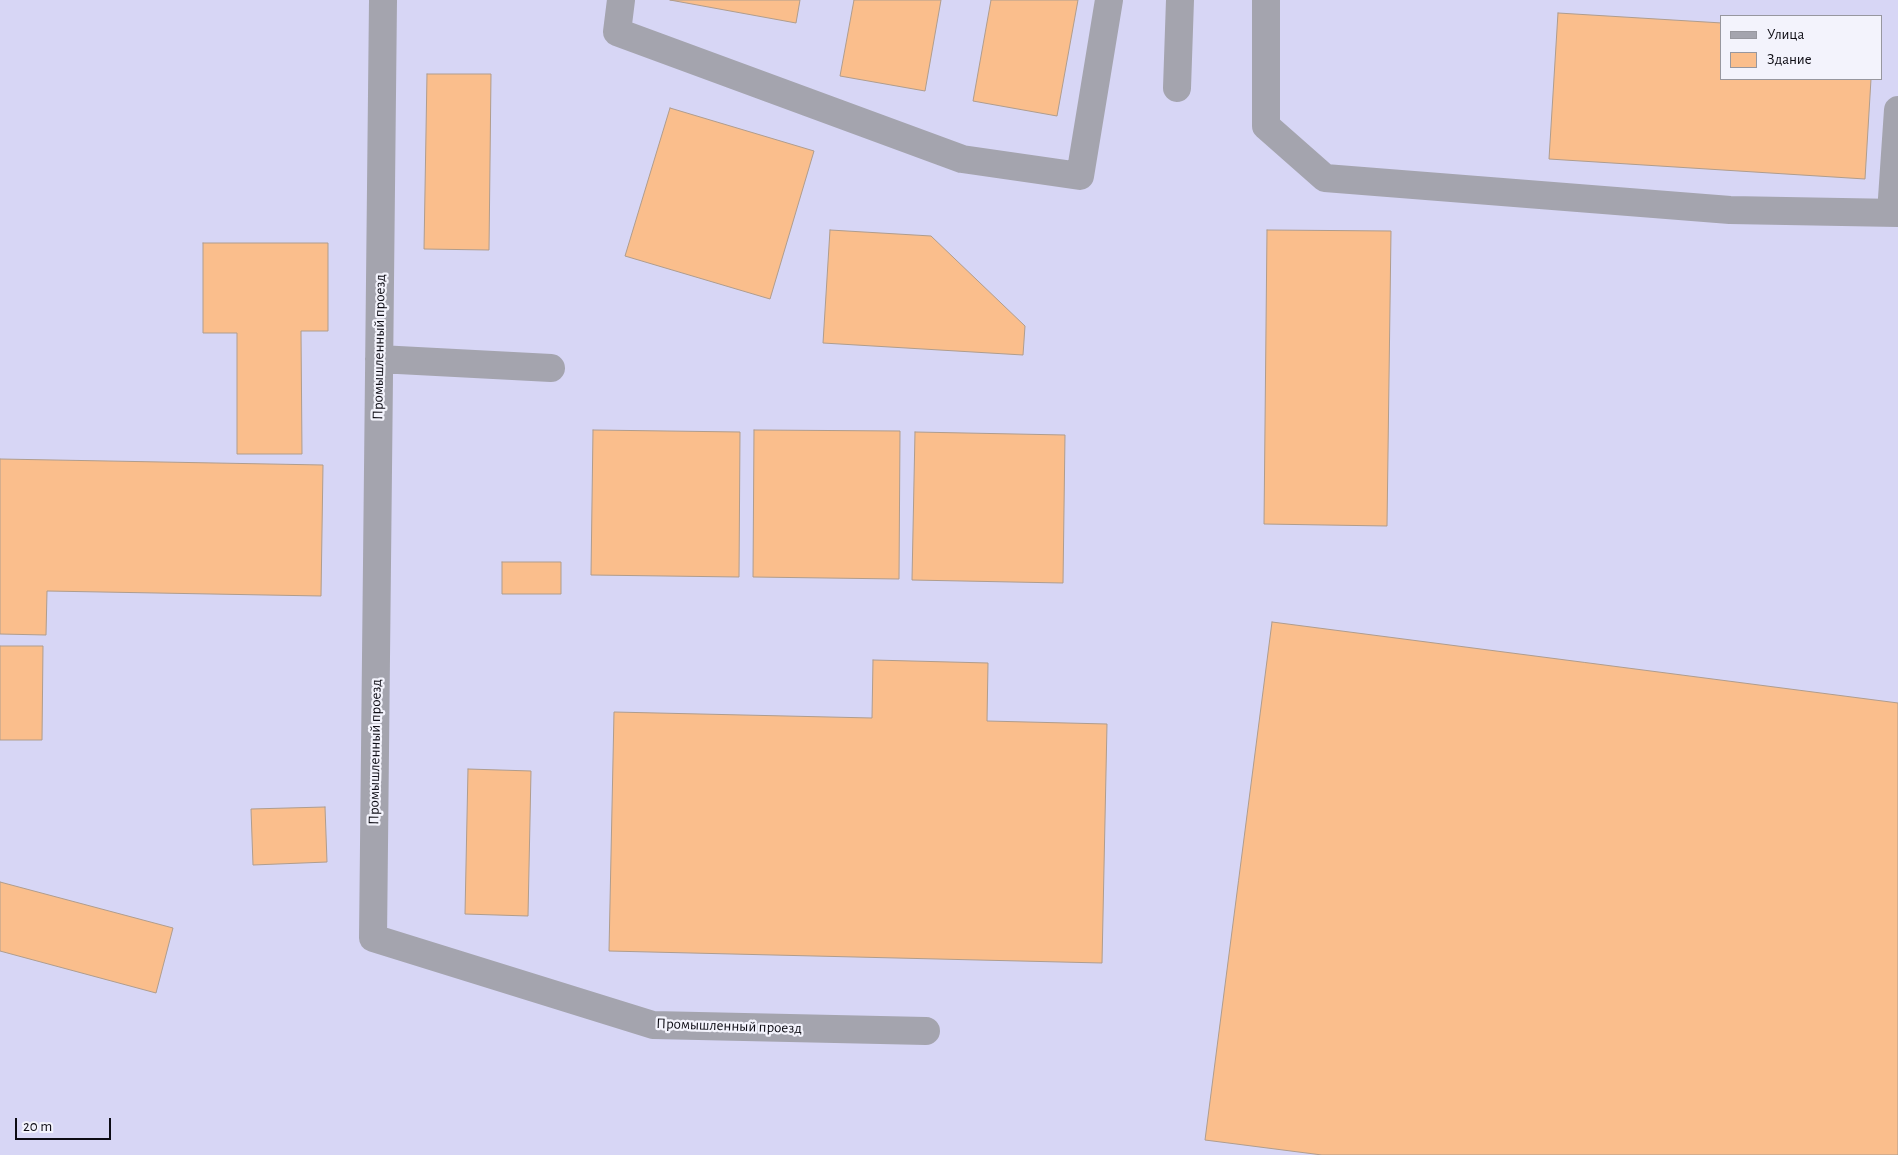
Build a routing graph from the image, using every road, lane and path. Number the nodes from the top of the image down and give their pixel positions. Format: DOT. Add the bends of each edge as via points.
graph roads {
  1 [pos="383,0"];
  2 [pos="621,0"];
  3 [pos="1109,0"];
  4 [pos="1180,0"];
  5 [pos="1266,0"];
  6 [pos="1177,88"];
  7 [pos="1898,110"];
  8 [pos="1895,213"];
  9 [pos="379,359"];
  10 [pos="551,368"];
  11 [pos="926,1031"];
  1 -- 9 [label="street, Промышленный проезд"];
  2 -- 3 [label="street" via="617,32 962,159 1080,176"];
  4 -- 6 [label="street"];
  5 -- 8 [label="street" via="1266,126 1325,178 1730,210"];
  7 -- 8 [label="street"];
  9 -- 10 [label="street"];
  9 -- 11 [label="street, Промышленный проезд" via="373,938 653,1024"];
}
